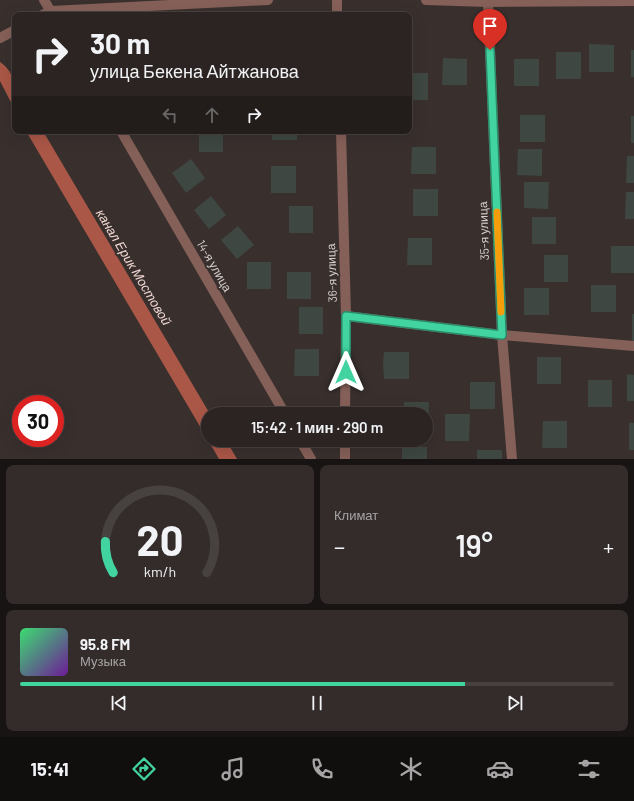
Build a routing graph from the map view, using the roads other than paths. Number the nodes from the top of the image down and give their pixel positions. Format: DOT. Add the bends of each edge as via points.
graph roads {
  1 [pos="44,0"];
  2 [pos="268,0"];
  3 [pos="337,0"];
  4 [pos="426,0"];
  5 [pos="488,2"];
  6 [pos="634,2"];
  7 [pos="48,12"];
  8 [pos="80,12"];
  9 [pos="337,12"];
  10 [pos="12,32"];
  11 [pos="0,38"];
  12 [pos="123,134"];
  13 [pos="341,134"];
  14 [pos="346,316"];
  15 [pos="502,335"];
  16 [pos="634,346"];
  17 [pos="281,407"];
  18 [pos="345,407"];
  19 [pos="304,447"];
  20 [pos="345,447"];
  21 [pos="311,459"];
  22 [pos="345,459"];
  23 [pos="512,459"];
  1 -- 7 [label="street"];
  2 -- 8 [label="street"];
  3 -- 9 [label="street"];
  4 -- 5 [label="street"];
  5 -- 6 [label="street"];
  5 -- 15 [label="street, 35-я улица"];
  10 -- 11 [label="street"];
  12 -- 17 [label="street, 14-я улица"];
  13 -- 14 [label="street, 36-я улица"];
  14 -- 15 [label="street"];
  14 -- 18 [label="street, 36-я улица"];
  15 -- 16 [label="street"];
  15 -- 23 [label="street, 35-я улица"];
  19 -- 21 [label="street"];
  20 -- 22 [label="street"];
}
